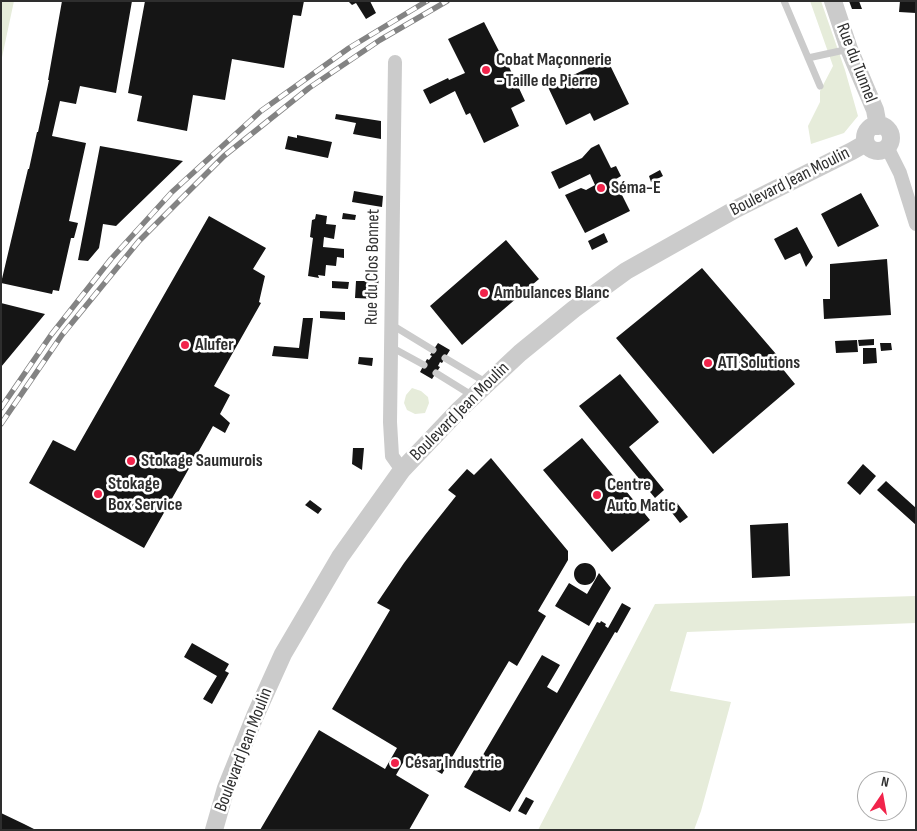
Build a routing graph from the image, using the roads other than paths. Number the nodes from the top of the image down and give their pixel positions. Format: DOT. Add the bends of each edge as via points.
graph roads {
  1 [pos="784,1"];
  2 [pos="833,1"];
  3 [pos="849,49"];
  4 [pos="808,58"];
  5 [pos="395,62"];
  6 [pos="820,86"];
  7 [pos="878,126"];
  8 [pos="866,143"];
  9 [pos="887,147"];
  10 [pos="916,224"];
  11 [pos="392,325"];
  12 [pos="391,346"];
  13 [pos="433,350"];
  14 [pos="445,358"];
  15 [pos="424,365"];
  16 [pos="436,373"];
  17 [pos="487,383"];
  18 [pos="473,396"];
  19 [pos="402,470"];
  20 [pos="214,830"];
  1 -- 4 [label="lane"];
  2 -- 3 [label="street, Rue du Tunnel"];
  3 -- 4 [label="lane"];
  3 -- 7 [label="street, Rue du Tunnel" via="875,110"];
  4 -- 6 [label="lane"];
  5 -- 11 [label="street, Rue du Clos Bonnet"];
  7 -- 8 [label="street" via="868,131"];
  7 -- 9 [label="street" via="886,128 890,136"];
  8 -- 9 [label="street" via="876,151"];
  8 -- 17 [label="street, Boulevard Jean Moulin" via="626,270 574,309"];
  9 -- 10 [label="street" via="900,173"];
  11 -- 12 [label="street, Rue du Clos Bonnet"];
  11 -- 13 [label="lane"];
  12 -- 15 [label="lane"];
  12 -- 19 [label="street, Rue du Clos Bonnet" via="392,456"];
  14 -- 17 [label="lane"];
  16 -- 18 [label="lane"];
  17 -- 18 [label="street, Boulevard Jean Moulin"];
  18 -- 19 [label="street, Boulevard Jean Moulin"];
  19 -- 20 [label="street, Boulevard Jean Moulin" via="340,557 283,654 226,788"];
}
